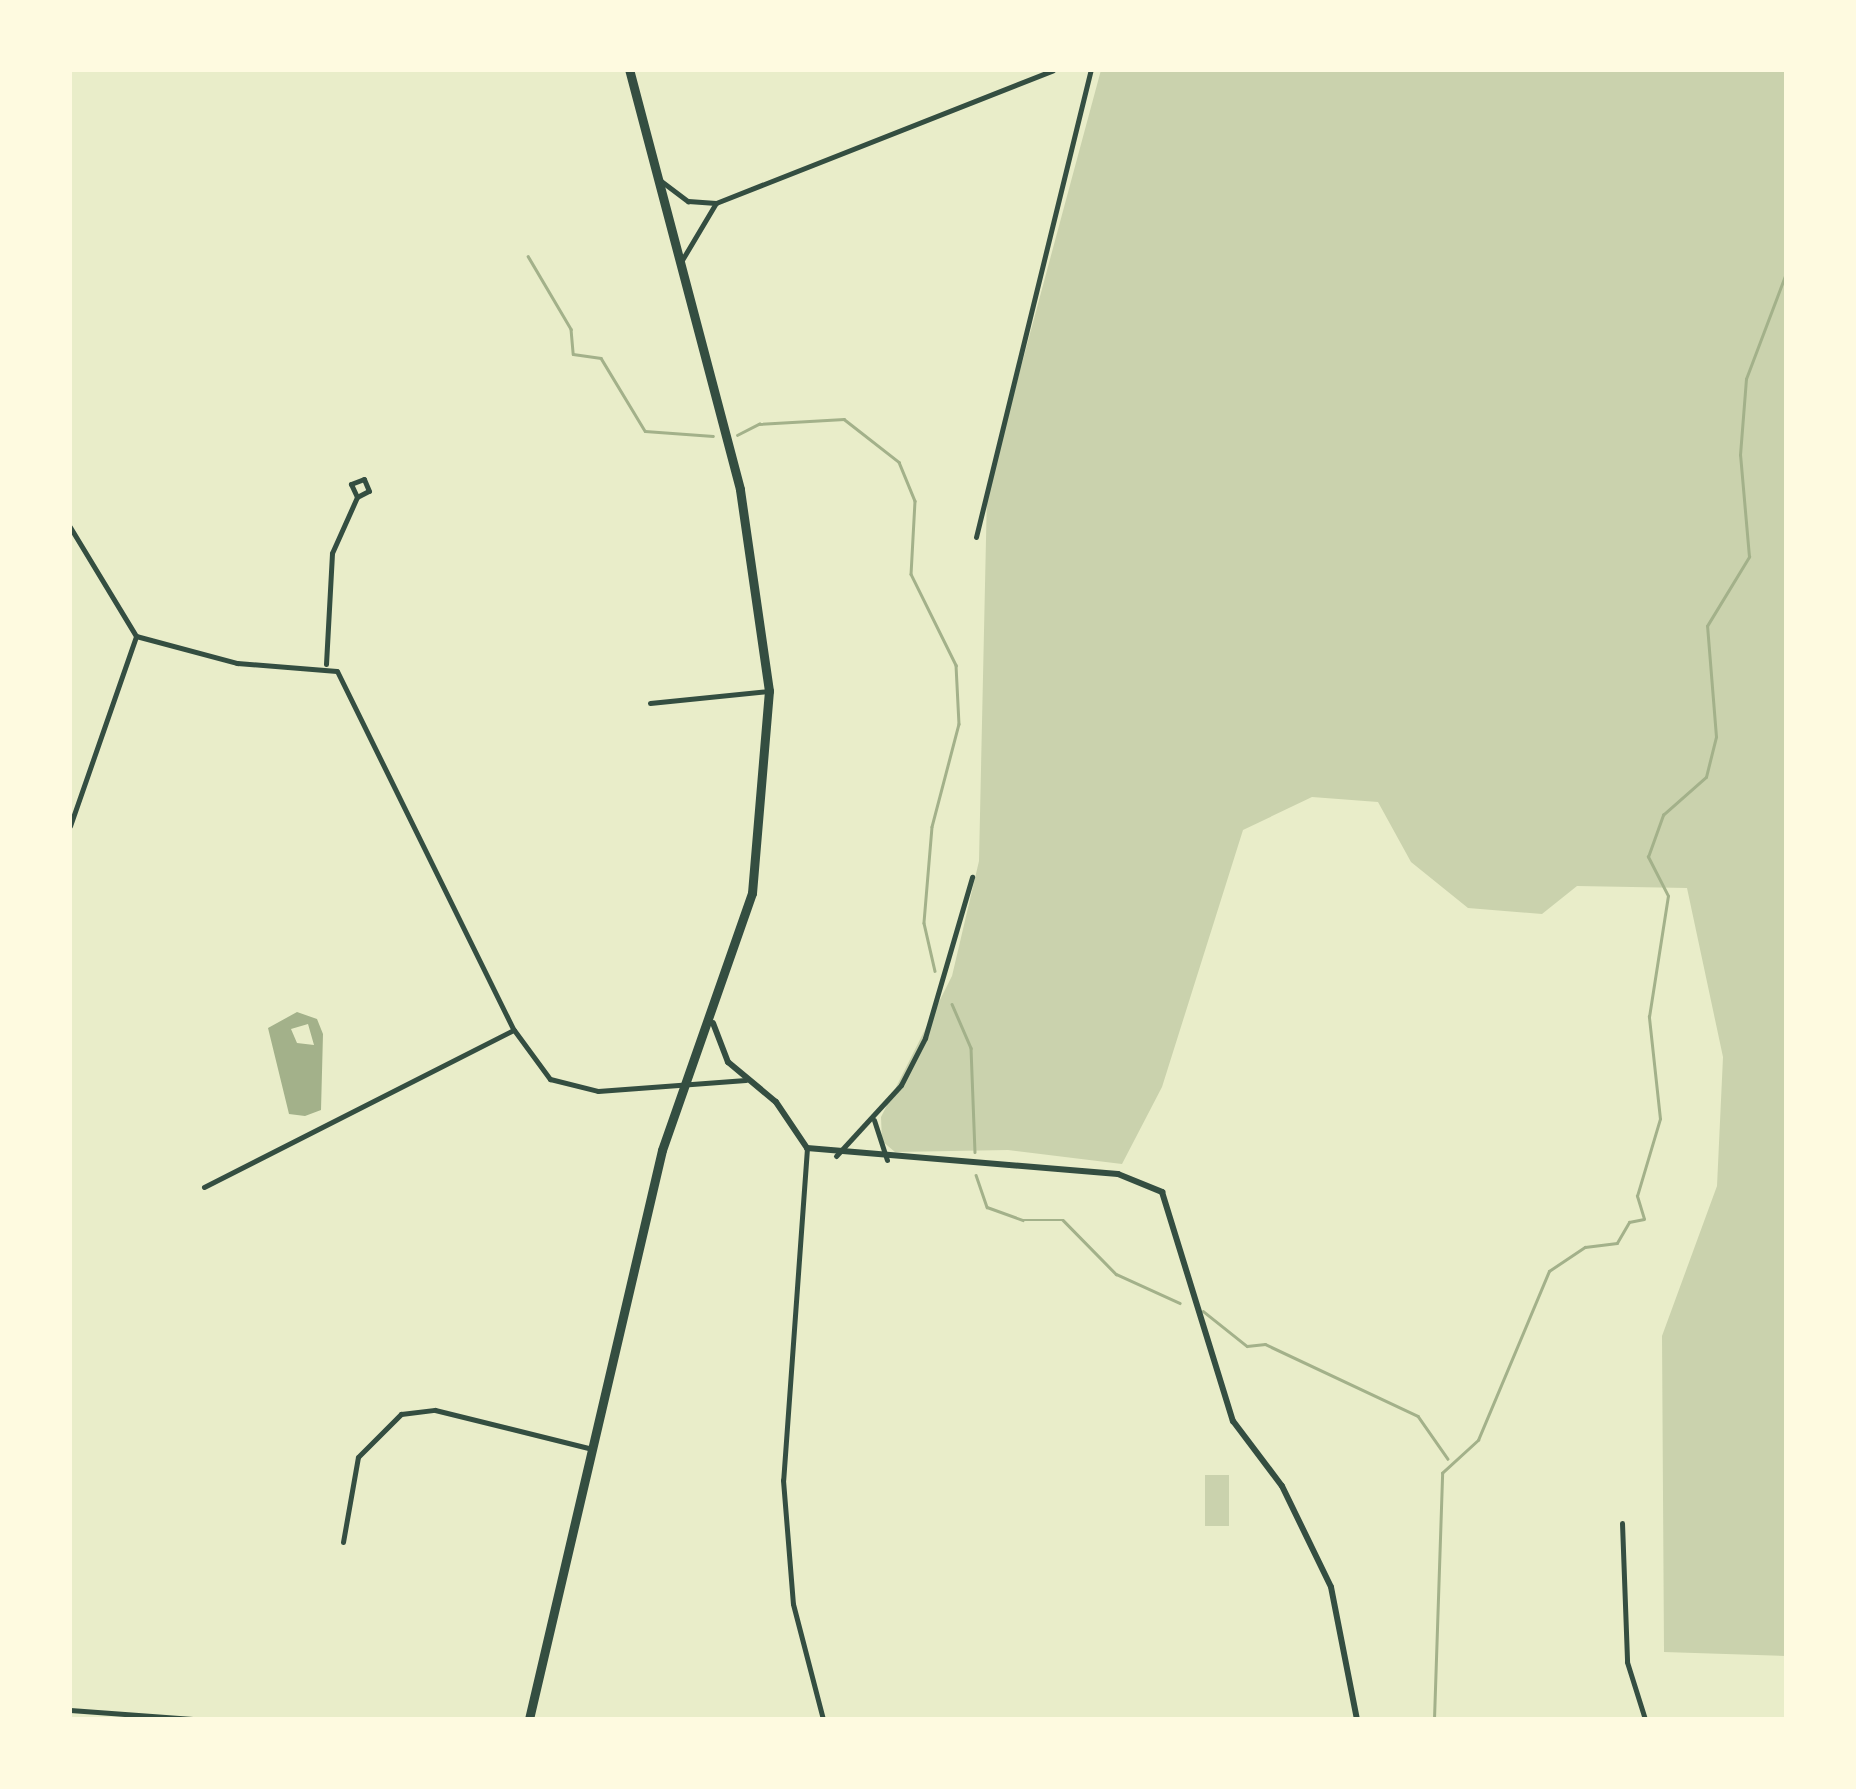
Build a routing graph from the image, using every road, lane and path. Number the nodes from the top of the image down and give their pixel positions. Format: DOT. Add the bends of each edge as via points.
graph roads {
  1 [pos="629,70"];
  2 [pos="1053,70"];
  3 [pos="1091,70"];
  4 [pos="659,179"];
  5 [pos="716,203"];
  6 [pos="681,262"];
  7 [pos="357,496"];
  8 [pos="70,528"];
  9 [pos="976,537"];
  10 [pos="136,636"];
  11 [pos="326,664"];
  12 [pos="770,691"];
  13 [pos="650,703"];
  14 [pos="70,826"];
  15 [pos="972,877"];
  16 [pos="713,1023"];
  17 [pos="514,1030"];
  18 [pos="746,1080"];
  19 [pos="684,1088"];
  20 [pos="874,1118"];
  21 [pos="806,1148"];
  22 [pos="836,1156"];
  23 [pos="887,1160"];
  24 [pos="204,1187"];
  25 [pos="588,1448"];
  26 [pos="1622,1523"];
  27 [pos="343,1542"];
  28 [pos="70,1710"];
  29 [pos="194,1719"];
  30 [pos="528,1719"];
  31 [pos="823,1719"];
  32 [pos="1357,1719"];
  33 [pos="1646,1719"];
  1 -- 4 [label="main road"];
  2 -- 5 [label="street"];
  3 -- 9 [label="street"];
  4 -- 5 [label="street" via="688,201"];
  4 -- 6 [label="main road"];
  5 -- 6 [label="street"];
  6 -- 12 [label="main road" via="755,560"];
  7 -- 11 [label="street" via="326,586"];
  8 -- 10 [label="street"];
  10 -- 11 [label="street" via="236,663"];
  10 -- 14 [label="street"];
  11 -- 17 [label="street" via="346,684"];
  12 -- 13 [label="street"];
  12 -- 16 [label="main road" via="752,892"];
  15 -- 20 [label="street" via="924,1038"];
  16 -- 18 [label="street"];
  16 -- 19 [label="main road"];
  17 -- 19 [label="street" via="532,1062 572,1089"];
  17 -- 24 [label="street"];
  18 -- 19 [label="street"];
  18 -- 21 [label="street" via="776,1102"];
  19 -- 25 [label="main road"];
  20 -- 22 [label="street"];
  20 -- 23 [label="street"];
  21 -- 22 [label="street"];
  21 -- 31 [label="street" via="783,1480 793,1604"];
  22 -- 23 [label="street"];
  23 -- 32 [label="street" via="1118,1174 1162,1192 1233,1422 1282,1486 1331,1587"];
  25 -- 27 [label="street" via="434,1410 401,1414 358,1457"];
  25 -- 30 [label="main road"];
  26 -- 33 [label="street" via="1627,1662"];
  28 -- 29 [label="street"];
}
